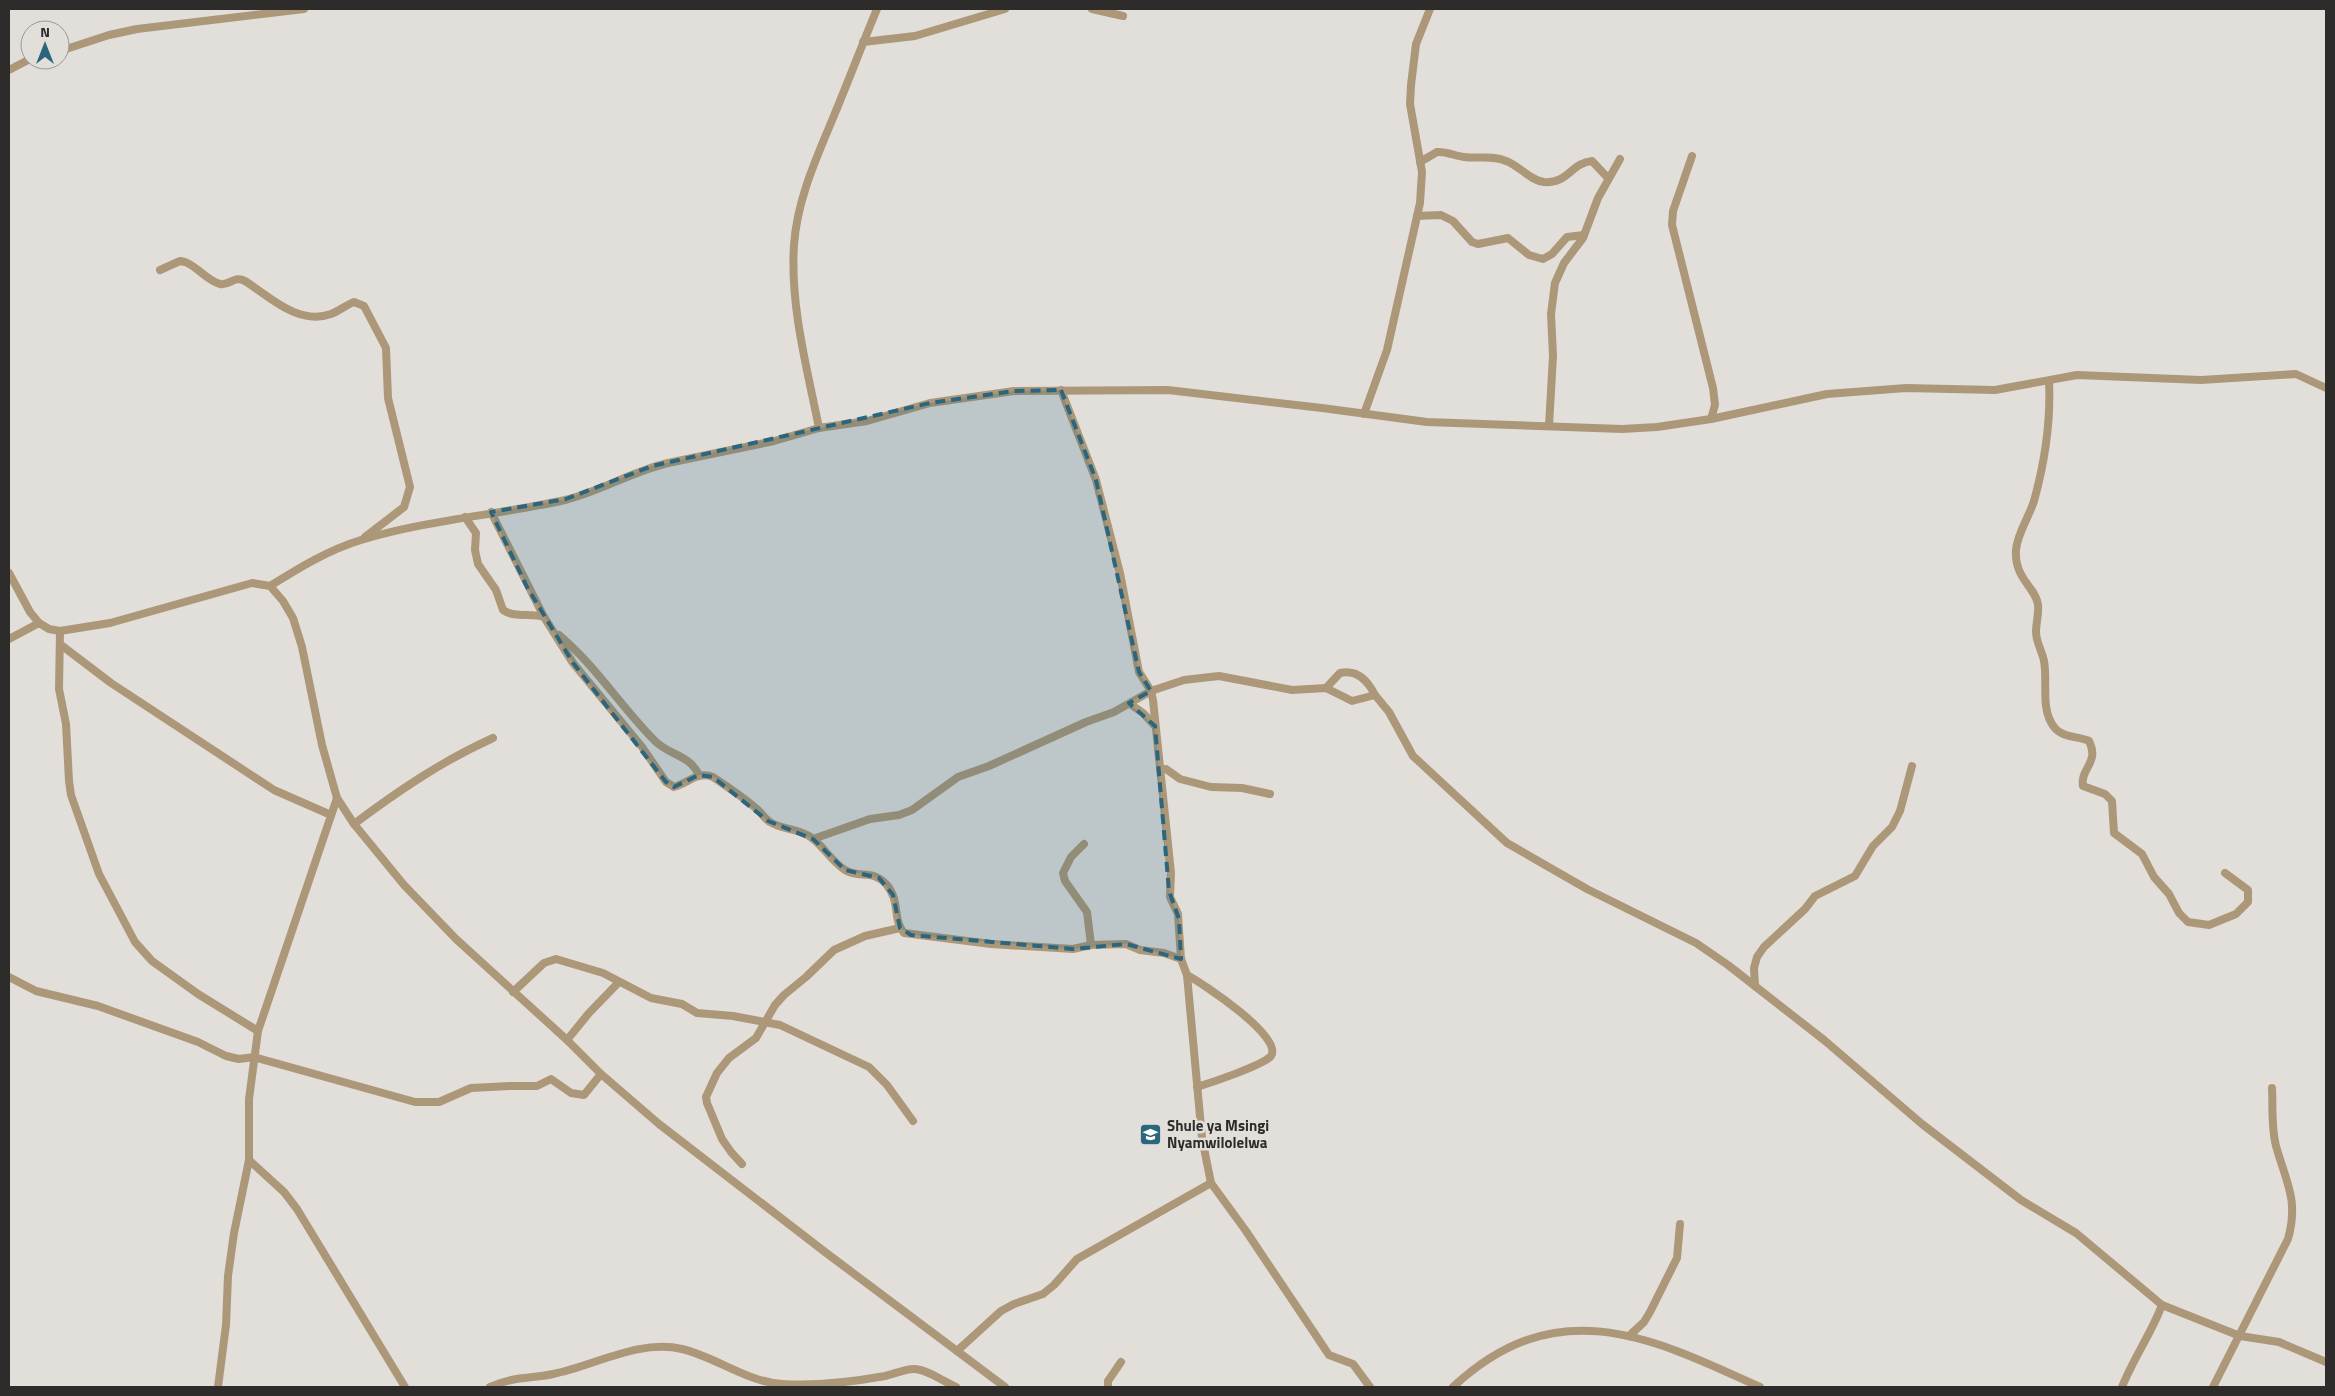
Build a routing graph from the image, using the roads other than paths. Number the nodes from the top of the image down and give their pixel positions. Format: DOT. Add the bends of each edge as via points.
graph roads {
  1 [pos="304,9"];
  2 [pos="876,9"];
  3 [pos="1005,9"];
  4 [pos="1092,9"];
  5 [pos="1430,9"];
  6 [pos="1123,16"];
  7 [pos="864,42"];
  8 [pos="70,48"];
  9 [pos="1692,156"];
  10 [pos="1620,159"];
  11 [pos="1420,162"];
  12 [pos="1608,178"];
  13 [pos="1417,216"];
  14 [pos="1584,235"];
  15 [pos="160,270"];
  16 [pos="2049,381"];
  17 [pos="2326,388"];
  18 [pos="1061,390"];
  19 [pos="1364,414"];
  20 [pos="1711,419"];
  21 [pos="1549,426"];
  22 [pos="819,428"];
  23 [pos="491,512"];
  24 [pos="465,517"];
  25 [pos="361,540"];
  26 [pos="9,573"];
  27 [pos="270,586"];
  28 [pos="544,617"];
  29 [pos="39,623"];
  30 [pos="60,631"];
  31 [pos="553,631"];
  32 [pos="9,640"];
  33 [pos="60,645"];
  34 [pos="1326,688"];
  35 [pos="1151,691"];
  36 [pos="1375,695"];
  37 [pos="1130,704"];
  38 [pos="1155,726"];
  39 [pos="493,738"];
  40 [pos="1912,766"];
  41 [pos="1160,769"];
  42 [pos="699,775"];
  43 [pos="1270,794"];
  44 [pos="337,798"];
  45 [pos="331,815"];
  46 [pos="354,824"];
  47 [pos="813,839"];
  48 [pos="1084,844"];
  49 [pos="2225,873"];
  50 [pos="900,928"];
  51 [pos="1091,945"];
  52 [pos="1181,959"];
  53 [pos="1187,975"];
  54 [pos="9,977"];
  55 [pos="619,982"];
  56 [pos="1755,986"];
  57 [pos="514,992"];
  58 [pos="766,1022"];
  59 [pos="258,1031"];
  60 [pos="567,1040"];
  61 [pos="254,1057"];
  62 [pos="601,1074"];
  63 [pos="1197,1087"];
  64 [pos="2272,1088"];
  65 [pos="913,1121"];
  66 [pos="249,1160"];
  67 [pos="742,1164"];
  68 [pos="1211,1183"];
  69 [pos="1680,1224"];
  70 [pos="2162,1305"];
  71 [pos="1629,1336"];
  72 [pos="2240,1336"];
  73 [pos="957,1351"];
  74 [pos="1121,1362"];
  75 [pos="2326,1362"];
  76 [pos="1459,1385"];
  77 [pos="218,1387"];
  78 [pos="405,1387"];
  79 [pos="490,1387"];
  80 [pos="956,1387"];
  81 [pos="1005,1387"];
  82 [pos="1108,1387"];
  83 [pos="1370,1387"];
  84 [pos="1760,1387"];
  85 [pos="2122,1387"];
  86 [pos="2213,1387"];
  1 -- 8 [label="street" via="137,29"];
  2 -- 7 [label="street"];
  3 -- 7 [label="street" via="915,36"];
  4 -- 6 [label="street"];
  5 -- 11 [label="street" via="1416,44 1411,85 1410,104"];
  7 -- 22 [label="street" via="809,178 794,243 793,278 797,310"];
  9 -- 20 [label="street" via="1673,210 1672,225 1713,388 1715,406"];
  10 -- 12 [label="street"];
  11 -- 12 [label="street" via="1431,154 1442,152 1465,157 1498,158 1545,182 1563,179 1580,164 1592,161"];
  11 -- 13 [label="street" via="1422,172"];
  12 -- 14 [label="street"];
  13 -- 14 [label="street" via="1440,215 1453,221 1472,242 1484,244 1508,238 1529,254 1543,259 1567,237"];
  13 -- 19 [label="street" via="1387,350"];
  14 -- 21 [label="street" via="1564,263 1555,283 1551,314 1553,367"];
  15 -- 25 [label="street" via="180,261 218,283 244,280 277,303 310,316 330,315 354,302 364,306 386,348 388,398 410,487 404,507"];
  16 -- 17 [label="street" via="2077,375 2201,380 2282,373 2296,374"];
  16 -- 20 [label="street" via="1980,391 1906,388 1826,394"];
  16 -- 49 [label="street" via="2050,415 2046,448 2032,508 2018,540 2016,559 2023,581 2038,605 2036,638 2044,658 2050,721 2055,729 2066,735 2089,741 2092,759 2083,786 2105,794 2112,801 2114,832 2142,854 2184,919 2194,924 2209,925 2244,908 2250,897 2248,890"];
  18 -- 19 [label="street" via="1192,392"];
  18 -- 22 [label="street" via="1014,391 936,402 867,420"];
  18 -- 35 [label="street" via="1096,480 1120,573 1139,672"];
  19 -- 21 [label="street" via="1456,424"];
  20 -- 21 [label="street" via="1643,429"];
  22 -- 23 [label="street" via="774,441 652,466 566,500"];
  23 -- 24 [label="street"];
  23 -- 28 [label="street"];
  24 -- 25 [label="street"];
  24 -- 28 [label="street" via="476,533 478,564 496,590 503,610 510,614"];
  25 -- 27 [label="street" via="314,559"];
  26 -- 29 [label="street"];
  27 -- 30 [label="street" via="252,583 110,622"];
  27 -- 44 [label="street" via="283,601 299,634 322,745"];
  28 -- 31 [label="street"];
  29 -- 30 [label="street"];
  29 -- 32 [label="street"];
  30 -- 33 [label="street"];
  31 -- 42 [label="street" via="584,659 655,740 694,765"];
  31 -- 42 [label="street" via="573,663 642,747 666,782 674,787"];
  33 -- 45 [label="street" via="110,683 274,790"];
  33 -- 59 [label="street" via="59,689 66,724 71,795 99,874 123,924 152,961"];
  34 -- 35 [label="street" via="1292,690 1219,676 1184,680"];
  34 -- 36 [label="street" via="1352,701"];
  34 -- 36 [label="street" via="1340,673 1353,673 1366,680"];
  35 -- 37 [label="street"];
  35 -- 38 [label="street"];
  36 -- 56 [label="street" via="1389,712 1413,756 1507,842 1587,889 1696,943"];
  37 -- 38 [label="street"];
  37 -- 47 [label="street" via="958,777 899,816 870,819"];
  38 -- 41 [label="street"];
  39 -- 46 [label="street" via="416,779"];
  40 -- 56 [label="street" via="1900,811 1892,827 1873,846 1855,876 1816,896 1764,947 1754,968"];
  41 -- 43 [label="street" via="1166,769 1180,779 1210,787 1242,788"];
  41 -- 52 [label="street" via="1171,873 1169,891 1179,920"];
  42 -- 47 [label="street" via="714,777 774,824"];
  44 -- 45 [label="street"];
  44 -- 46 [label="street"];
  45 -- 59 [label="street"];
  46 -- 57 [label="street" via="404,885 456,940"];
  47 -- 50 [label="street" via="845,870 871,874 886,884 898,907"];
  48 -- 51 [label="street" via="1071,857 1063,873 1087,912"];
  50 -- 51 [label="street" via="911,935 991,944 1073,949"];
  50 -- 58 [label="street" via="865,936 834,950 784,995"];
  51 -- 52 [label="street" via="1126,944"];
  52 -- 53 [label="street"];
  53 -- 63 [label="street"];
  53 -- 63 [label="street" via="1232,1005 1270,1041 1272,1051 1264,1062 1226,1079"];
  54 -- 61 [label="street" via="36,990 98,1006 198,1042 226,1056 238,1059"];
  55 -- 57 [label="street" via="556,959 544,963"];
  55 -- 58 [label="street" via="651,998 682,1004 697,1014"];
  55 -- 60 [label="street"];
  56 -- 70 [label="street" via="1922,1124 2021,1200 2076,1234"];
  57 -- 60 [label="street"];
  58 -- 65 [label="street" via="780,1025 869,1067 887,1085"];
  58 -- 67 [label="street" via="756,1038 728,1058 706,1097 722,1139"];
  59 -- 61 [label="street"];
  60 -- 62 [label="street"];
  61 -- 62 [label="street" via="416,1102 439,1102 471,1088 537,1086 551,1079 571,1093 584,1095"];
  61 -- 66 [label="street" via="249,1099"];
  62 -- 73 [label="street" via="720,1172"];
  63 -- 68 [label="street" via="1204,1157"];
  64 -- 72 [label="street" via="2273,1130 2293,1204 2294,1220 2288,1239"];
  66 -- 77 [label="street" via="230,1268"];
  66 -- 78 [label="street" via="284,1192 297,1209"];
  68 -- 73 [label="street" via="1076,1259 1043,1294 1001,1311"];
  68 -- 83 [label="street" via="1329,1355 1353,1364"];
  69 -- 71 [label="street" via="1677,1258 1644,1322"];
  70 -- 72 [label="street"];
  70 -- 85 [label="street"];
  71 -- 76 [label="street" via="1574,1329 1532,1336 1492,1357"];
  71 -- 84 [label="street" via="1646,1339"];
  72 -- 75 [label="street" via="2278,1342"];
  72 -- 86 [label="street"];
  73 -- 81 [label="street"];
  74 -- 82 [label="street" via="1108,1381"];
  79 -- 80 [label="street" via="526,1376 550,1375 621,1354 661,1347 705,1355 752,1376 782,1384 852,1381 915,1369"];
}
